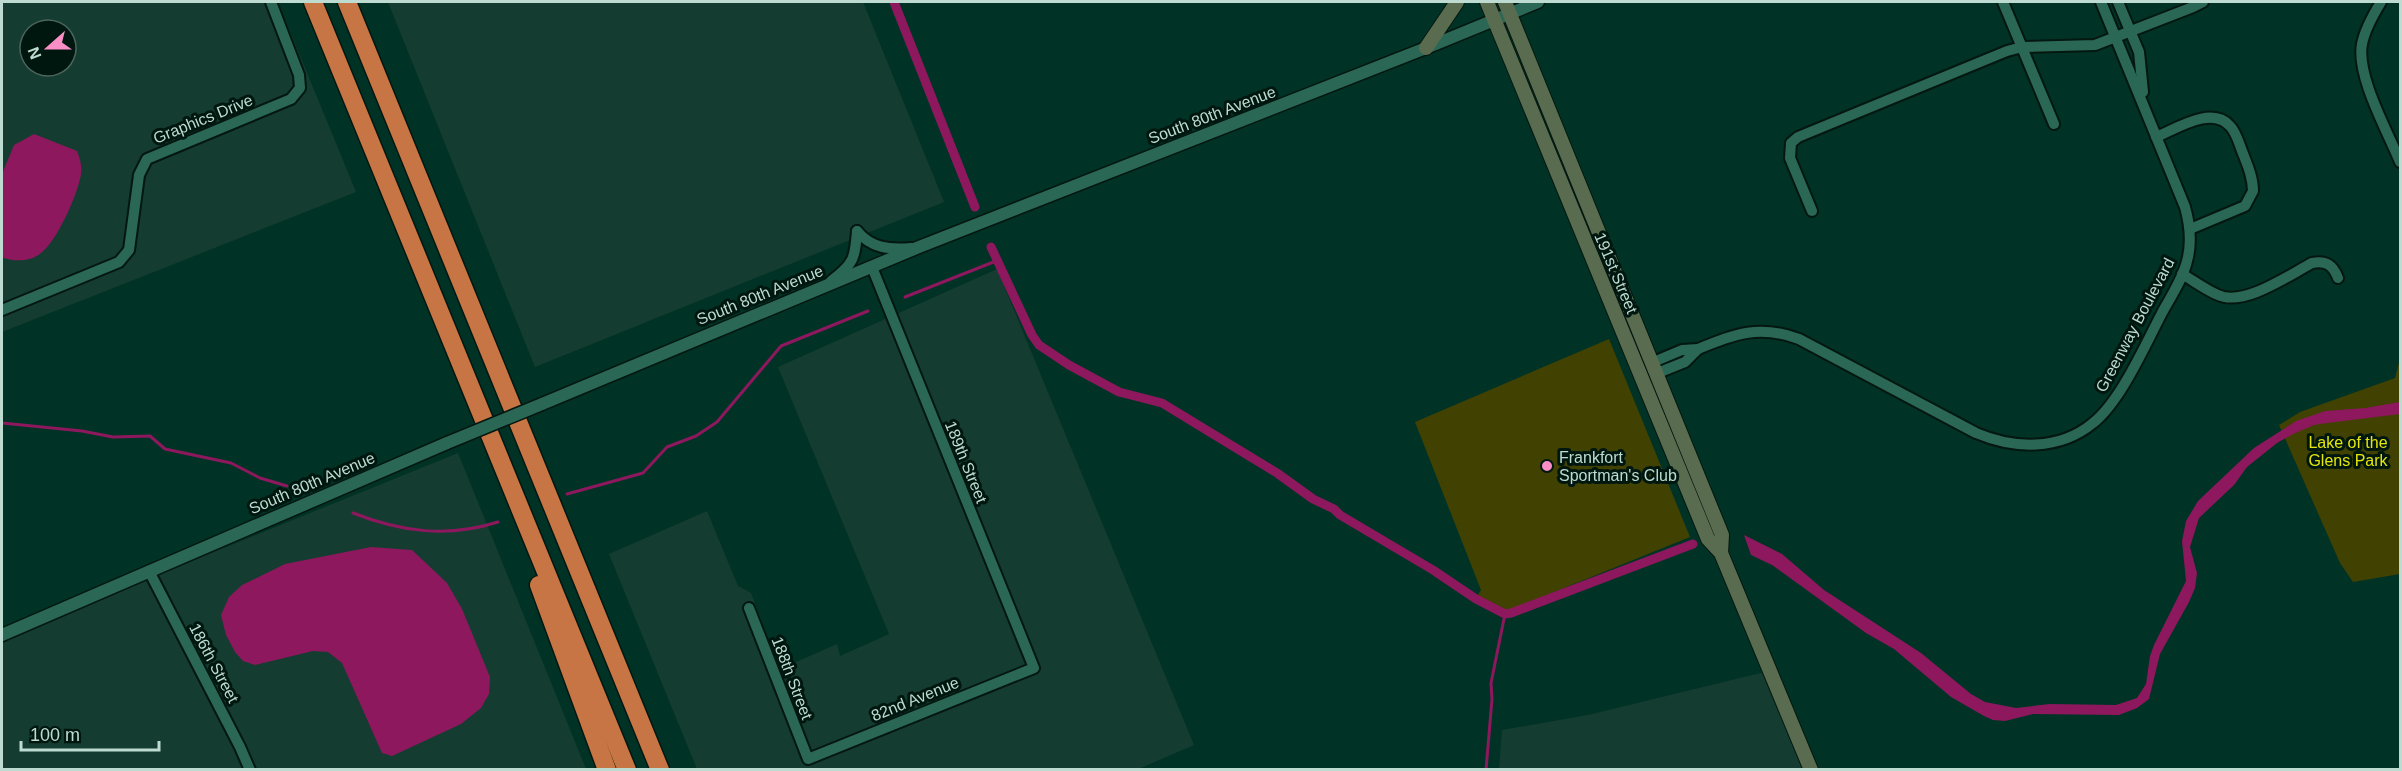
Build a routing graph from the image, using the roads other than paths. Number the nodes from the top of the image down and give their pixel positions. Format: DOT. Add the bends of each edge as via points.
graph roads {
  1 [pos="271,2"];
  2 [pos="313,2"];
  3 [pos="347,2"];
  4 [pos="1457,2"];
  5 [pos="1486,2"];
  6 [pos="1538,2"];
  7 [pos="2003,2"];
  8 [pos="2101,2"];
  9 [pos="2118,2"];
  10 [pos="2203,2"];
  11 [pos="2381,2"];
  12 [pos="1508,8"];
  13 [pos="1494,20"];
  14 [pos="2131,32"];
  15 [pos="2116,38"];
  16 [pos="2022,47"];
  17 [pos="1425,48"];
  18 [pos="2144,102"];
  19 [pos="2054,124"];
  20 [pos="2156,137"];
  21 [pos="2400,162"];
  22 [pos="1812,211"];
  23 [pos="2190,229"];
  24 [pos="919,247"];
  25 [pos="872,267"];
  26 [pos="2182,274"];
  27 [pos="2338,278"];
  28 [pos="823,287"];
  29 [pos="2,310"];
  30 [pos="1653,369"];
  31 [pos="506,471"];
  32 [pos="1721,553"];
  33 [pos="149,571"];
  34 [pos="749,608"];
  35 [pos="2,635"];
  36 [pos="1034,668"];
  37 [pos="808,759"];
  38 [pos="250,770"];
  39 [pos="607,770"];
  40 [pos="627,770"];
  41 [pos="660,770"];
  42 [pos="1810,770"];
  1 -- 29 [label="street, Graphics Drive" via="299,75 300,88 291,99 147,159 139,175 129,250 119,262"];
  2 -- 31 [label="highway"];
  3 -- 41 [label="highway"];
  4 -- 17 [label="main road"];
  5 -- 13 [label="main road, 191st Street"];
  6 -- 12 [label="street, South 80th Avenue"];
  7 -- 16 [label="street"];
  8 -- 15 [label="street, Greenway Boulevard"];
  9 -- 14 [label="street, Greenway Boulevard"];
  10 -- 14 [label="street"];
  11 -- 21 [label="street" via="2361,45 2366,84"];
  12 -- 13 [label="street, South 80th Avenue"];
  12 -- 30 [label="main road, 191st Street"];
  13 -- 17 [label="street, South 80th Avenue"];
  13 -- 32 [label="main road, 191st Street" via="1708,539"];
  14 -- 15 [label="street"];
  14 -- 18 [label="street, Greenway Boulevard" via="2141,65"];
  15 -- 16 [label="street" via="2081,47"];
  15 -- 18 [label="street, Greenway Boulevard"];
  16 -- 19 [label="street"];
  16 -- 22 [label="street" via="1798,137 1791,143 1790,158"];
  17 -- 24 [label="street, South 80th Avenue"];
  18 -- 20 [label="street, Greenway Boulevard"];
  20 -- 23 [label="street, Greenway Boulevard"];
  20 -- 23 [label="street" via="2208,118 2224,120 2235,133 2251,173 2253,191 2245,206"];
  23 -- 26 [label="street, Greenway Boulevard"];
  24 -- 25 [label="street, South 80th Avenue"];
  24 -- 28 [label="street" via="895,250 866,242 857,231 852,263"];
  25 -- 28 [label="street, South 80th Avenue"];
  25 -- 36 [label="street, 189th Street"];
  26 -- 27 [label="street" via="2219,296 2231,298 2258,291 2312,262 2328,263"];
  26 -- 30 [label="street, Greenway Boulevard" via="2106,410 2094,423 2052,443 2013,445 1993,440 1784,333 1735,334 1698,349 1685,362"];
  28 -- 33 [label="street, South 80th Avenue, bridge"];
  30 -- 32 [label="main road, 191st Street" via="1722,535"];
  31 -- 39 [label="highway" via="531,562"];
  31 -- 40 [label="highway"];
  32 -- 42 [label="main road, 191st Street"];
  33 -- 35 [label="street, South 80th Avenue"];
  33 -- 38 [label="street, 186th Street"];
  34 -- 37 [label="street, 188th Street"];
  36 -- 37 [label="street, 82nd Avenue"];
}
